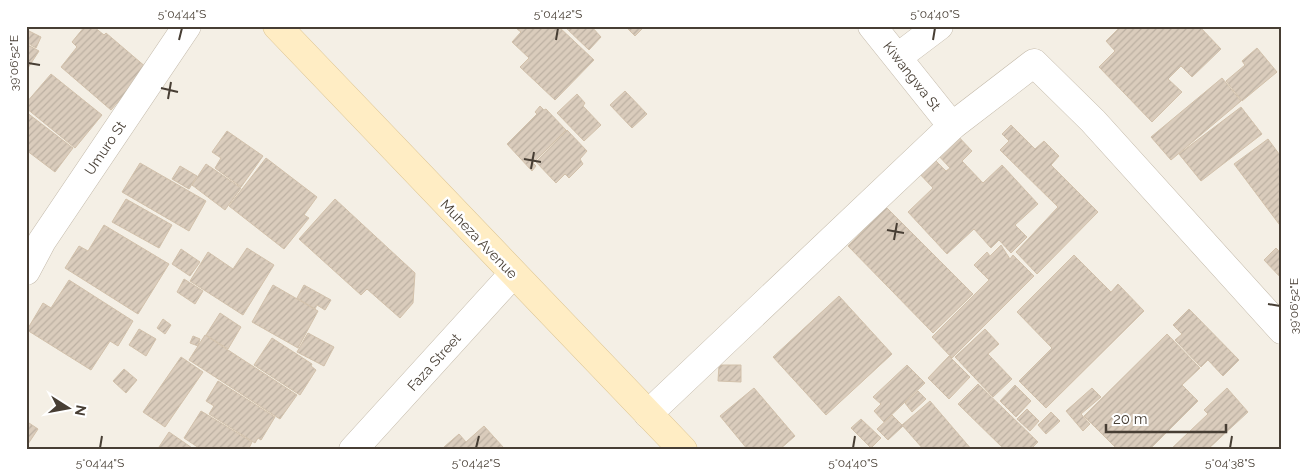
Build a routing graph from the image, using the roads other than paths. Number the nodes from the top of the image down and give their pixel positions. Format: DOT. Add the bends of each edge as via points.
graph roads {
  1 [pos="188,26"];
  2 [pos="277,26"];
  3 [pos="872,26"];
  4 [pos="939,26"];
  5 [pos="898,57"];
  6 [pos="952,126"];
  7 [pos="26,272"];
  8 [pos="513,274"];
  9 [pos="1282,330"];
  10 [pos="648,414"];
  11 [pos="353,450"];
  12 [pos="683,450"];
  1 -- 7 [label="street, Umuro St" via="42,241"];
  2 -- 8 [label="street, Muheza Avenue"];
  3 -- 5 [label="street, Kiwangwa St"];
  4 -- 5 [label="street"];
  5 -- 6 [label="street, Kiwangwa St"];
  6 -- 9 [label="street" via="1034,63 1093,121"];
  6 -- 10 [label="street"];
  8 -- 10 [label="street, Muheza Avenue"];
  8 -- 11 [label="street, Faza Street"];
  10 -- 12 [label="street, Muheza Avenue"];
}
